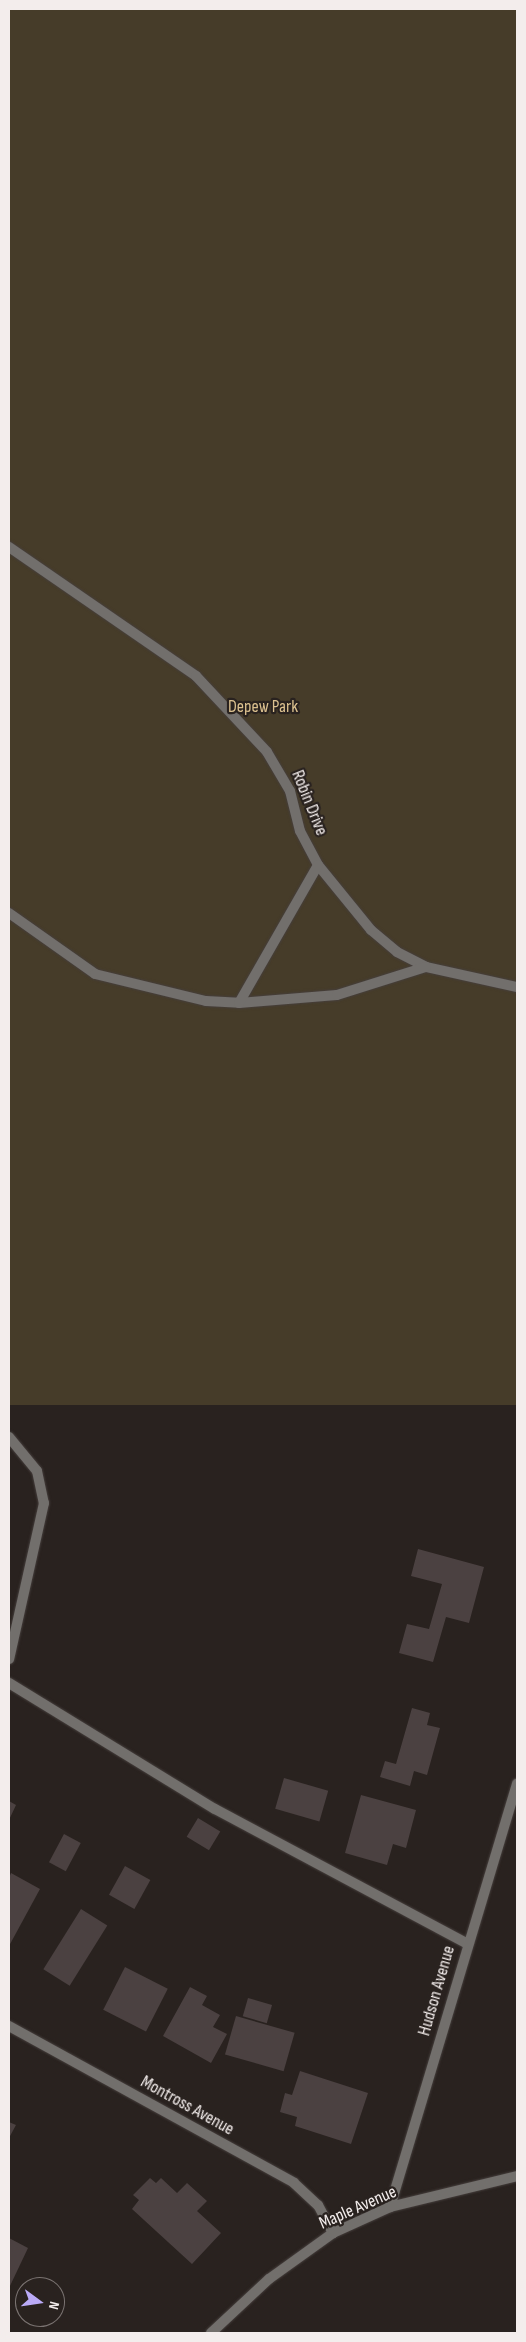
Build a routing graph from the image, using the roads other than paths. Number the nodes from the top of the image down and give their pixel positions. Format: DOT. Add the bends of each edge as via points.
graph roads {
  1 [pos="9,547"];
  2 [pos="318,865"];
  3 [pos="9,913"];
  4 [pos="426,967"];
  5 [pos="517,987"];
  6 [pos="239,1003"];
  7 [pos="9,1437"];
  8 [pos="9,1659"];
  9 [pos="9,1684"];
  10 [pos="517,1784"];
  11 [pos="468,1944"];
  12 [pos="9,2026"];
  13 [pos="517,2176"];
  14 [pos="390,2208"];
  15 [pos="332,2233"];
  16 [pos="211,2333"];
  1 -- 2 [label="street, Robin Drive" via="196,676 267,752 290,791 300,831"];
  2 -- 4 [label="street, Robin Drive" via="371,930 397,952"];
  2 -- 6 [label="street"];
  3 -- 6 [label="street" via="95,974 206,1001"];
  4 -- 5 [label="street, Robin Drive"];
  4 -- 6 [label="street" via="337,995"];
  7 -- 8 [label="street" via="38,1471 44,1503"];
  9 -- 11 [label="street" via="214,1809"];
  10 -- 11 [label="street, Hudson Avenue"];
  11 -- 14 [label="street, Hudson Avenue"];
  12 -- 15 [label="street, Montross Avenue" via="294,2182 318,2204"];
  13 -- 14 [label="street, Maple Avenue"];
  14 -- 15 [label="street, Maple Avenue"];
  15 -- 16 [label="street, Maple Avenue" via="269,2279"];
}
